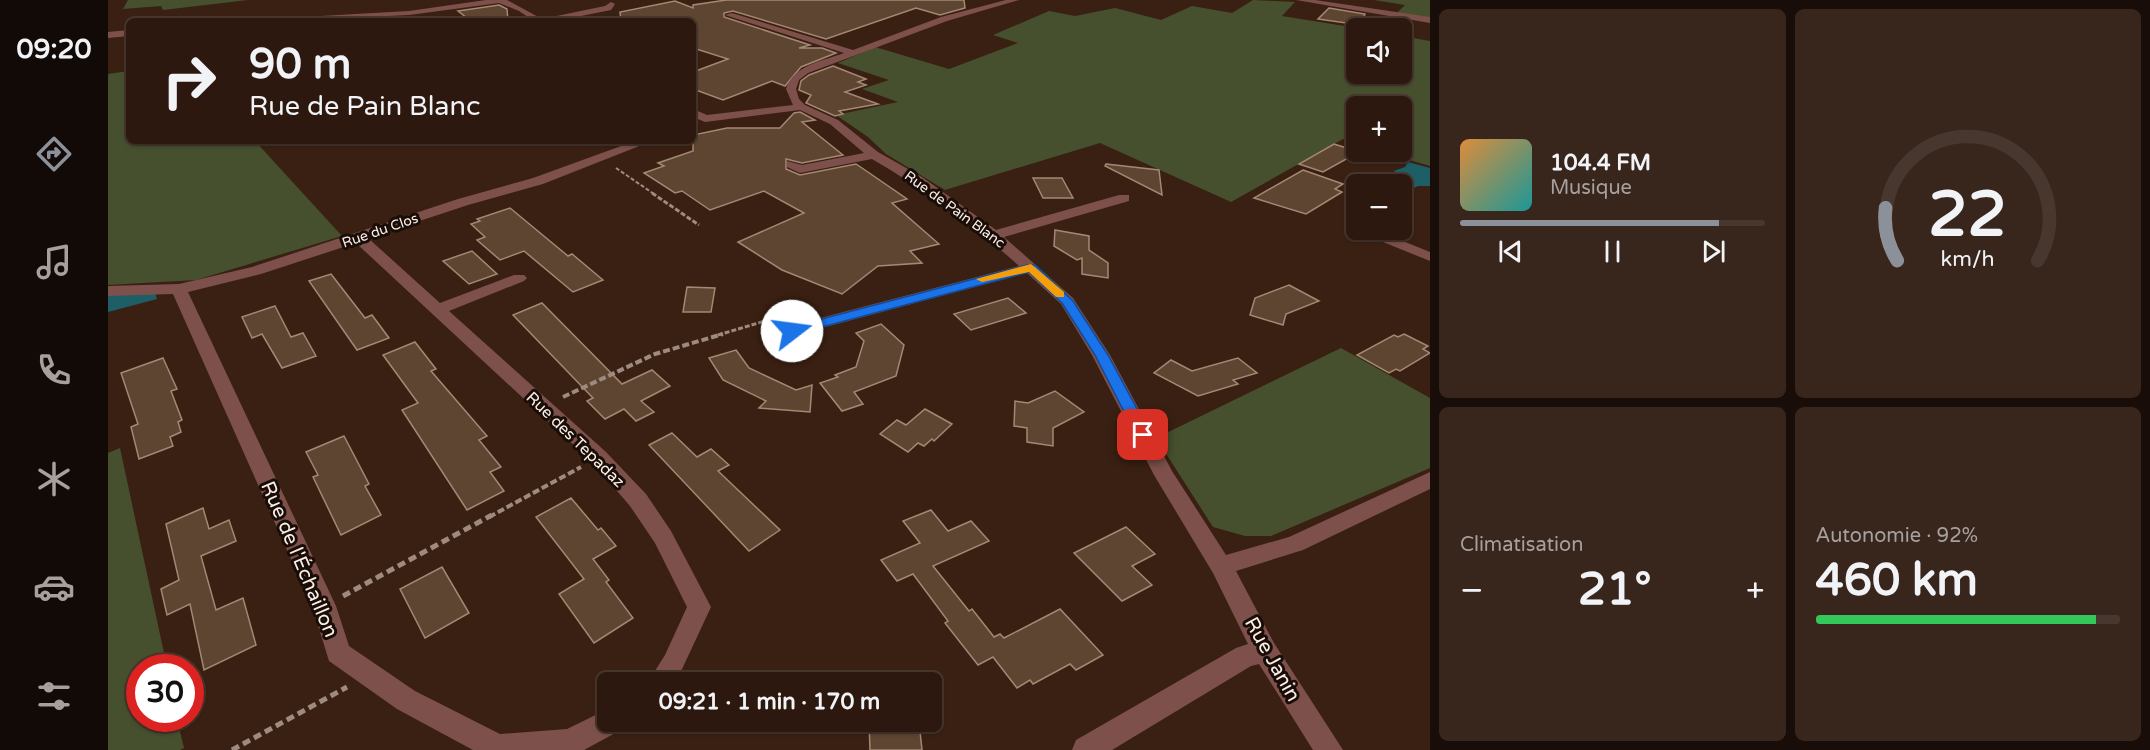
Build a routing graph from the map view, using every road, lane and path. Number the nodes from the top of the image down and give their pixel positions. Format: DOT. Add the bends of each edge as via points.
graph roads {
  1 [pos="502,0"];
  2 [pos="1015,0"];
  3 [pos="1300,0"];
  4 [pos="459,3"];
  5 [pos="612,4"];
  6 [pos="729,15"];
  7 [pos="314,18"];
  8 [pos="537,18"];
  9 [pos="557,18"];
  10 [pos="1430,20"];
  11 [pos="126,33"];
  12 [pos="108,35"];
  13 [pos="850,52"];
  14 [pos="801,107"];
  15 [pos="696,114"];
  16 [pos="705,119"];
  17 [pos="696,122"];
  18 [pos="638,144"];
  19 [pos="874,155"];
  20 [pos="602,158"];
  21 [pos="791,164"];
  22 [pos="1124,198"];
  23 [pos="699,225"];
  24 [pos="994,236"];
  25 [pos="359,238"];
  26 [pos="1390,240"];
  27 [pos="1430,257"];
  28 [pos="1031,268"];
  29 [pos="519,278"];
  30 [pos="179,289"];
  31 [pos="108,291"];
  32 [pos="436,310"];
  33 [pos="792,331"];
  34 [pos="543,406"];
  35 [pos="599,457"];
  36 [pos="1430,480"];
  37 [pos="1221,566"];
  38 [pos="324,606"];
  39 [pos="1265,651"];
  40 [pos="668,672"];
  41 [pos="368,675"];
  42 [pos="597,728"];
  43 [pos="232,750"];
  44 [pos="1086,750"];
  45 [pos="1329,750"];
  1 -- 4 [label="street"];
  1 -- 8 [label="street"];
  2 -- 13 [label="street" via="944,19"];
  3 -- 10 [label="street"];
  4 -- 7 [label="street"];
  5 -- 9 [label="street"];
  6 -- 13 [label="street"];
  11 -- 12 [label="street"];
  13 -- 14 [label="street" via="794,79 791,89"];
  14 -- 16 [label="street"];
  14 -- 19 [label="street, Rue de Pain Blanc" via="834,122"];
  15 -- 16 [label="street"];
  16 -- 17 [label="street"];
  18 -- 20 [label="street, Rue du Clos"];
  19 -- 21 [label="street" via="800,169"];
  19 -- 24 [label="street, Rue de Pain Blanc" via="917,180"];
  20 -- 23 [label="path"];
  20 -- 25 [label="street, Rue du Clos"];
  22 -- 24 [label="street"];
  24 -- 28 [label="street, Rue de Pain Blanc"];
  25 -- 30 [label="street, Rue du Clos" via="256,271"];
  25 -- 32 [label="street, Rue des Tepadaz"];
  26 -- 27 [label="street"];
  28 -- 33 [label="street"];
  28 -- 37 [label="street, Rue de Pain Blanc" via="1067,301 1086,330 1164,475"];
  29 -- 32 [label="street"];
  30 -- 31 [label="street, Rue du Clos"];
  30 -- 38 [label="street, Rue de l'Échaillon"];
  32 -- 34 [label="street, Rue des Tepadaz"];
  33 -- 34 [label="path" via="775,318 655,354"];
  34 -- 35 [label="street, Rue des Tepadaz"];
  35 -- 38 [label="path"];
  35 -- 40 [label="street, Rue des Tepadaz" via="638,500 663,537 699,607"];
  36 -- 37 [label="street" via="1295,544"];
  37 -- 39 [label="street, Rue Janin"];
  38 -- 41 [label="street, Rue de l'Échaillon" via="338,653"];
  39 -- 44 [label="street" via="1245,656"];
  39 -- 45 [label="street, Rue Janin"];
  41 -- 42 [label="street, Rue de l'Échaillon" via="406,700 498,748 569,743"];
  41 -- 43 [label="path"];
}
